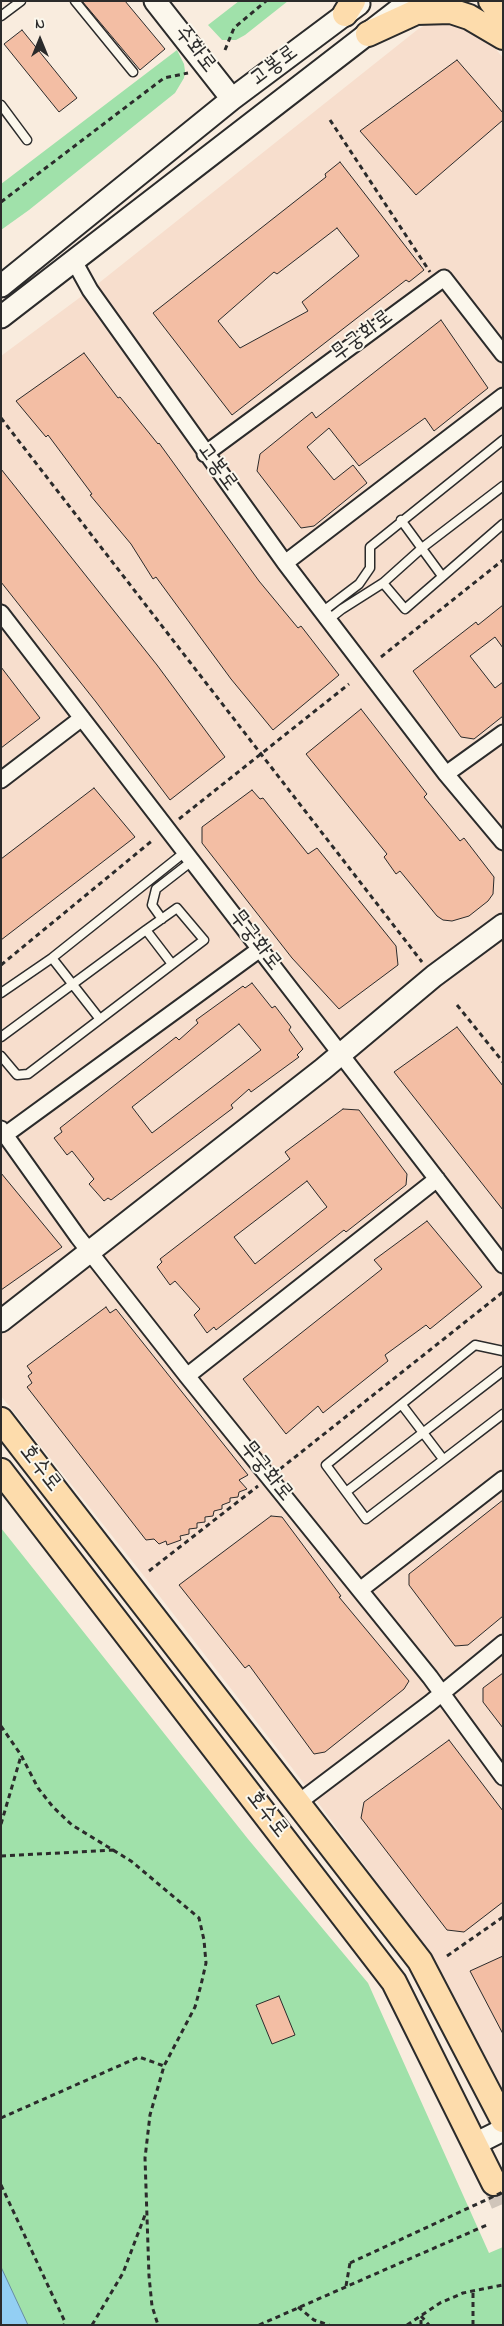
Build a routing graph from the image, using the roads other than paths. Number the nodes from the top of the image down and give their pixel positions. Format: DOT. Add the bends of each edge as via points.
graph roads {
  1 [pos="21,1"];
  2 [pos="75,1"];
  3 [pos="155,1"];
  4 [pos="410,1"];
  5 [pos="491,1"];
  6 [pos="354,5"];
  7 [pos="1,16"];
  8 [pos="503,16"];
  9 [pos="368,34"];
  10 [pos="503,37"];
  11 [pos="133,72"];
  12 [pos="232,99"];
  13 [pos="1,105"];
  14 [pos="27,140"];
  15 [pos="74,261"];
  16 [pos="1,286"];
  17 [pos="1,317"];
  18 [pos="503,354"];
  19 [pos="503,396"];
  20 [pos="503,440"];
  21 [pos="205,454"];
  22 [pos="503,486"];
  23 [pos="401,520"];
  24 [pos="503,524"];
  25 [pos="422,548"];
  26 [pos="285,563"];
  27 [pos="442,576"];
  28 [pos="383,583"];
  29 [pos="325,616"];
  30 [pos="2,617"];
  31 [pos="82,718"];
  32 [pos="503,733"];
  33 [pos="446,774"];
  34 [pos="1,780"];
  35 [pos="503,842"];
  36 [pos="189,856"];
  37 [pos="162,919"];
  38 [pos="503,925"];
  39 [pos="146,930"];
  40 [pos="260,949"];
  41 [pos="52,958"];
  42 [pos="172,964"];
  43 [pos="73,985"];
  44 [pos="1,993"];
  45 [pos="100,1018"];
  46 [pos="1,1037"];
  47 [pos="340,1054"];
  48 [pos="1,1056"];
  49 [pos="3,1132"];
  50 [pos="437,1179"];
  51 [pos="89,1250"];
  52 [pos="503,1265"];
  53 [pos="1,1321"];
  54 [pos="503,1351"];
  55 [pos="503,1371"];
  56 [pos="187,1376"];
  57 [pos="402,1404"];
  58 [pos="503,1414"];
  59 [pos="1,1420"];
  60 [pos="422,1432"];
  61 [pos="443,1459"];
  62 [pos="1,1471"];
  63 [pos="503,1479"];
  64 [pos="346,1492"];
  65 [pos="360,1590"];
  66 [pos="503,1643"];
  67 [pos="442,1693"];
  68 [pos="503,1777"];
  69 [pos="298,1802"];
  70 [pos="503,2120"];
  71 [pos="503,2130"];
  72 [pos="475,2144"];
  73 [pos="498,2188"];
  1 -- 7 [label="lane"];
  2 -- 11 [label="lane"];
  3 -- 12 [label="main road, 주화로"];
  4 -- 9 [label="main road, 고봉로"];
  5 -- 8 [label="main road"];
  6 -- 12 [label="main road, 고봉로"];
  9 -- 10 [label="main road" via="416,12 451,11 469,17"];
  9 -- 15 [label="main road, 고봉로"];
  12 -- 16 [label="main road, 고봉로"];
  13 -- 14 [label="lane"];
  15 -- 17 [label="main road, 고봉로"];
  15 -- 21 [label="street, 고봉로" via="90,290"];
  18 -- 21 [label="street, 무궁화로" via="444,278"];
  19 -- 26 [label="street"];
  20 -- 23 [label="lane"];
  21 -- 26 [label="street, 고봉로"];
  22 -- 25 [label="lane"];
  23 -- 25 [label="lane"];
  23 -- 29 [label="lane" via="370,547 370,568 359,584"];
  24 -- 27 [label="lane"];
  25 -- 27 [label="lane"];
  25 -- 28 [label="lane"];
  26 -- 29 [label="street, 고봉로"];
  27 -- 28 [label="lane" via="405,608"];
  28 -- 29 [label="lane"];
  29 -- 33 [label="street, 고봉로"];
  30 -- 31 [label="street"];
  31 -- 34 [label="street"];
  31 -- 36 [label="street, 무궁화로" via="173,824"];
  32 -- 33 [label="street"];
  33 -- 35 [label="street"];
  36 -- 37 [label="lane" via="156,889 152,905"];
  36 -- 40 [label="street, 무궁화로"];
  36 -- 41 [label="lane"];
  37 -- 39 [label="lane"];
  37 -- 42 [label="lane" via="178,908 204,940"];
  38 -- 47 [label="main road" via="434,976"];
  39 -- 42 [label="lane"];
  39 -- 43 [label="lane"];
  40 -- 47 [label="street, 무궁화로"];
  40 -- 49 [label="street"];
  41 -- 43 [label="lane"];
  41 -- 44 [label="lane"];
  42 -- 45 [label="lane"];
  43 -- 45 [label="lane"];
  43 -- 46 [label="lane"];
  45 -- 48 [label="lane" via="25,1076 17,1075"];
  47 -- 50 [label="street, 무궁화로"];
  47 -- 51 [label="main road"];
  49 -- 51 [label="street, 무궁화로"];
  50 -- 52 [label="street, 무궁화로"];
  50 -- 56 [label="street"];
  51 -- 53 [label="main road"];
  51 -- 56 [label="street, 무궁화로"];
  54 -- 57 [label="lane" via="475,1345"];
  55 -- 60 [label="lane"];
  56 -- 65 [label="street, 무궁화로"];
  57 -- 60 [label="lane"];
  57 -- 64 [label="lane" via="326,1465"];
  58 -- 61 [label="lane"];
  59 -- 69 [label="main road, 호수로"];
  60 -- 61 [label="lane"];
  60 -- 64 [label="lane"];
  61 -- 64 [label="lane" via="366,1519"];
  62 -- 72 [label="main road, 호수로" via="394,1982"];
  63 -- 65 [label="street"];
  65 -- 67 [label="street, 무궁화로"];
  66 -- 67 [label="street, 호수로"];
  67 -- 68 [label="street, 무궁화로"];
  67 -- 69 [label="street, 호수로"];
  69 -- 70 [label="main road, 호수로" via="420,1961"];
  71 -- 72 [label="main road"];
  72 -- 73 [label="main road, 호수로"];
}
